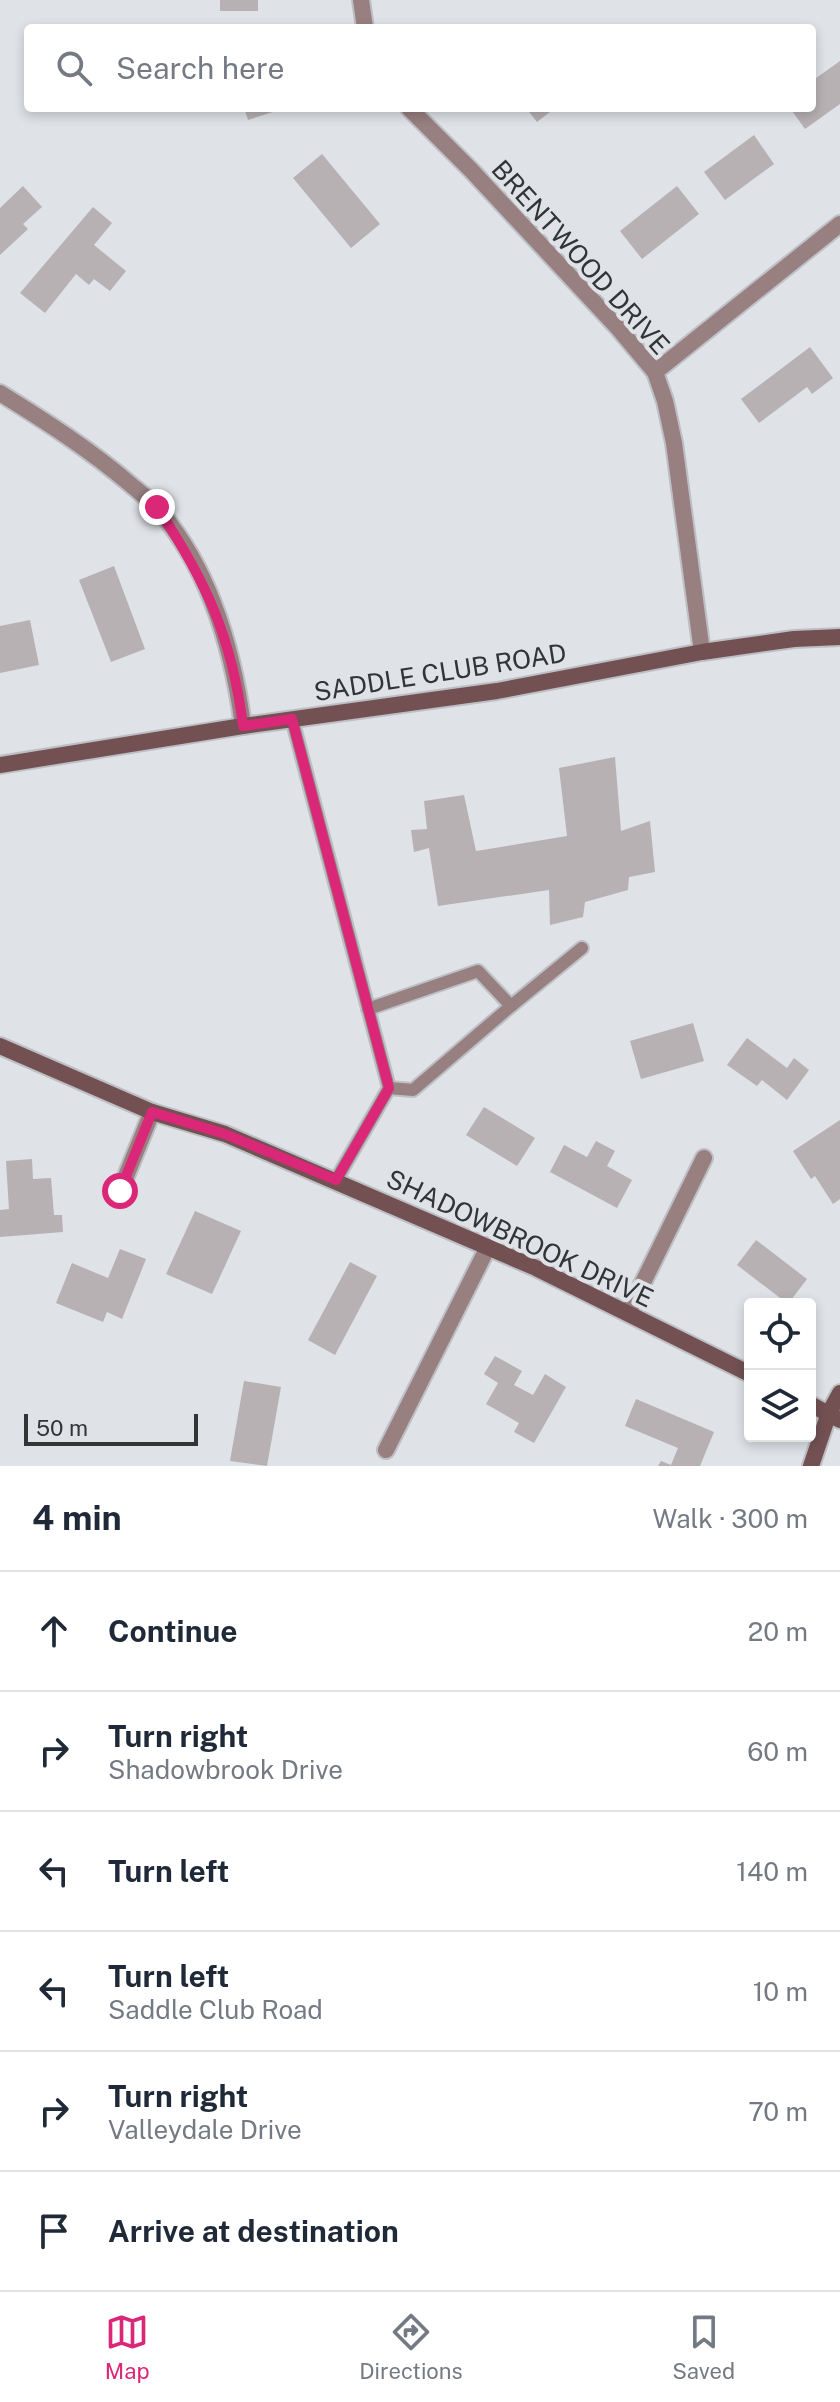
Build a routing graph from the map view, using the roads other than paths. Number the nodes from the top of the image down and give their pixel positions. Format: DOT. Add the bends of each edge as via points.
graph roads {
  1 [pos="361,0"];
  2 [pos="364,24"];
  3 [pos="413,112"];
  4 [pos="840,224"];
  5 [pos="655,372"];
  6 [pos="0,393"];
  7 [pos="840,637"];
  8 [pos="702,652"];
  9 [pos="292,719"];
  10 [pos="243,726"];
  11 [pos="0,765"];
  12 [pos="582,948"];
  13 [pos="511,1006"];
  14 [pos="368,1009"];
  15 [pos="0,1046"];
  16 [pos="389,1088"];
  17 [pos="152,1112"];
  18 [pos="704,1158"];
  19 [pos="336,1180"];
  20 [pos="120,1191"];
  21 [pos="488,1247"];
  22 [pos="628,1313"];
  23 [pos="744,1371"];
  24 [pos="840,1393"];
  25 [pos="816,1407"];
  26 [pos="835,1417"];
  27 [pos="386,1450"];
  28 [pos="811,1466"];
  1 -- 2 [label="street"];
  3 -- 5 [label="street, BRENTWOOD DRIVE"];
  4 -- 5 [label="street"];
  5 -- 8 [label="street, BRENTWOOD DRIVE" via="674,443"];
  6 -- 10 [label="street" via="65,434 157,507 190,557 220,622 238,684"];
  7 -- 8 [label="street, SADDLE CLUB ROAD"];
  8 -- 9 [label="street, SADDLE CLUB ROAD" via="497,691"];
  9 -- 10 [label="street, SADDLE CLUB ROAD"];
  9 -- 14 [label="lane"];
  10 -- 11 [label="street, SADDLE CLUB ROAD"];
  12 -- 13 [label="lane"];
  13 -- 14 [label="lane" via="478,971"];
  13 -- 16 [label="lane" via="413,1090"];
  14 -- 16 [label="lane"];
  15 -- 17 [label="street, SHADOWBROOK DRIVE"];
  16 -- 19 [label="lane"];
  17 -- 19 [label="street, SHADOWBROOK DRIVE" via="225,1134"];
  17 -- 20 [label="street"];
  18 -- 22 [label="street"];
  19 -- 21 [label="street, SHADOWBROOK DRIVE"];
  21 -- 22 [label="street, SHADOWBROOK DRIVE"];
  21 -- 27 [label="street"];
  22 -- 23 [label="street, SHADOWBROOK DRIVE"];
  24 -- 26 [label="street"];
  25 -- 26 [label="street"];
  26 -- 28 [label="street"];
}
